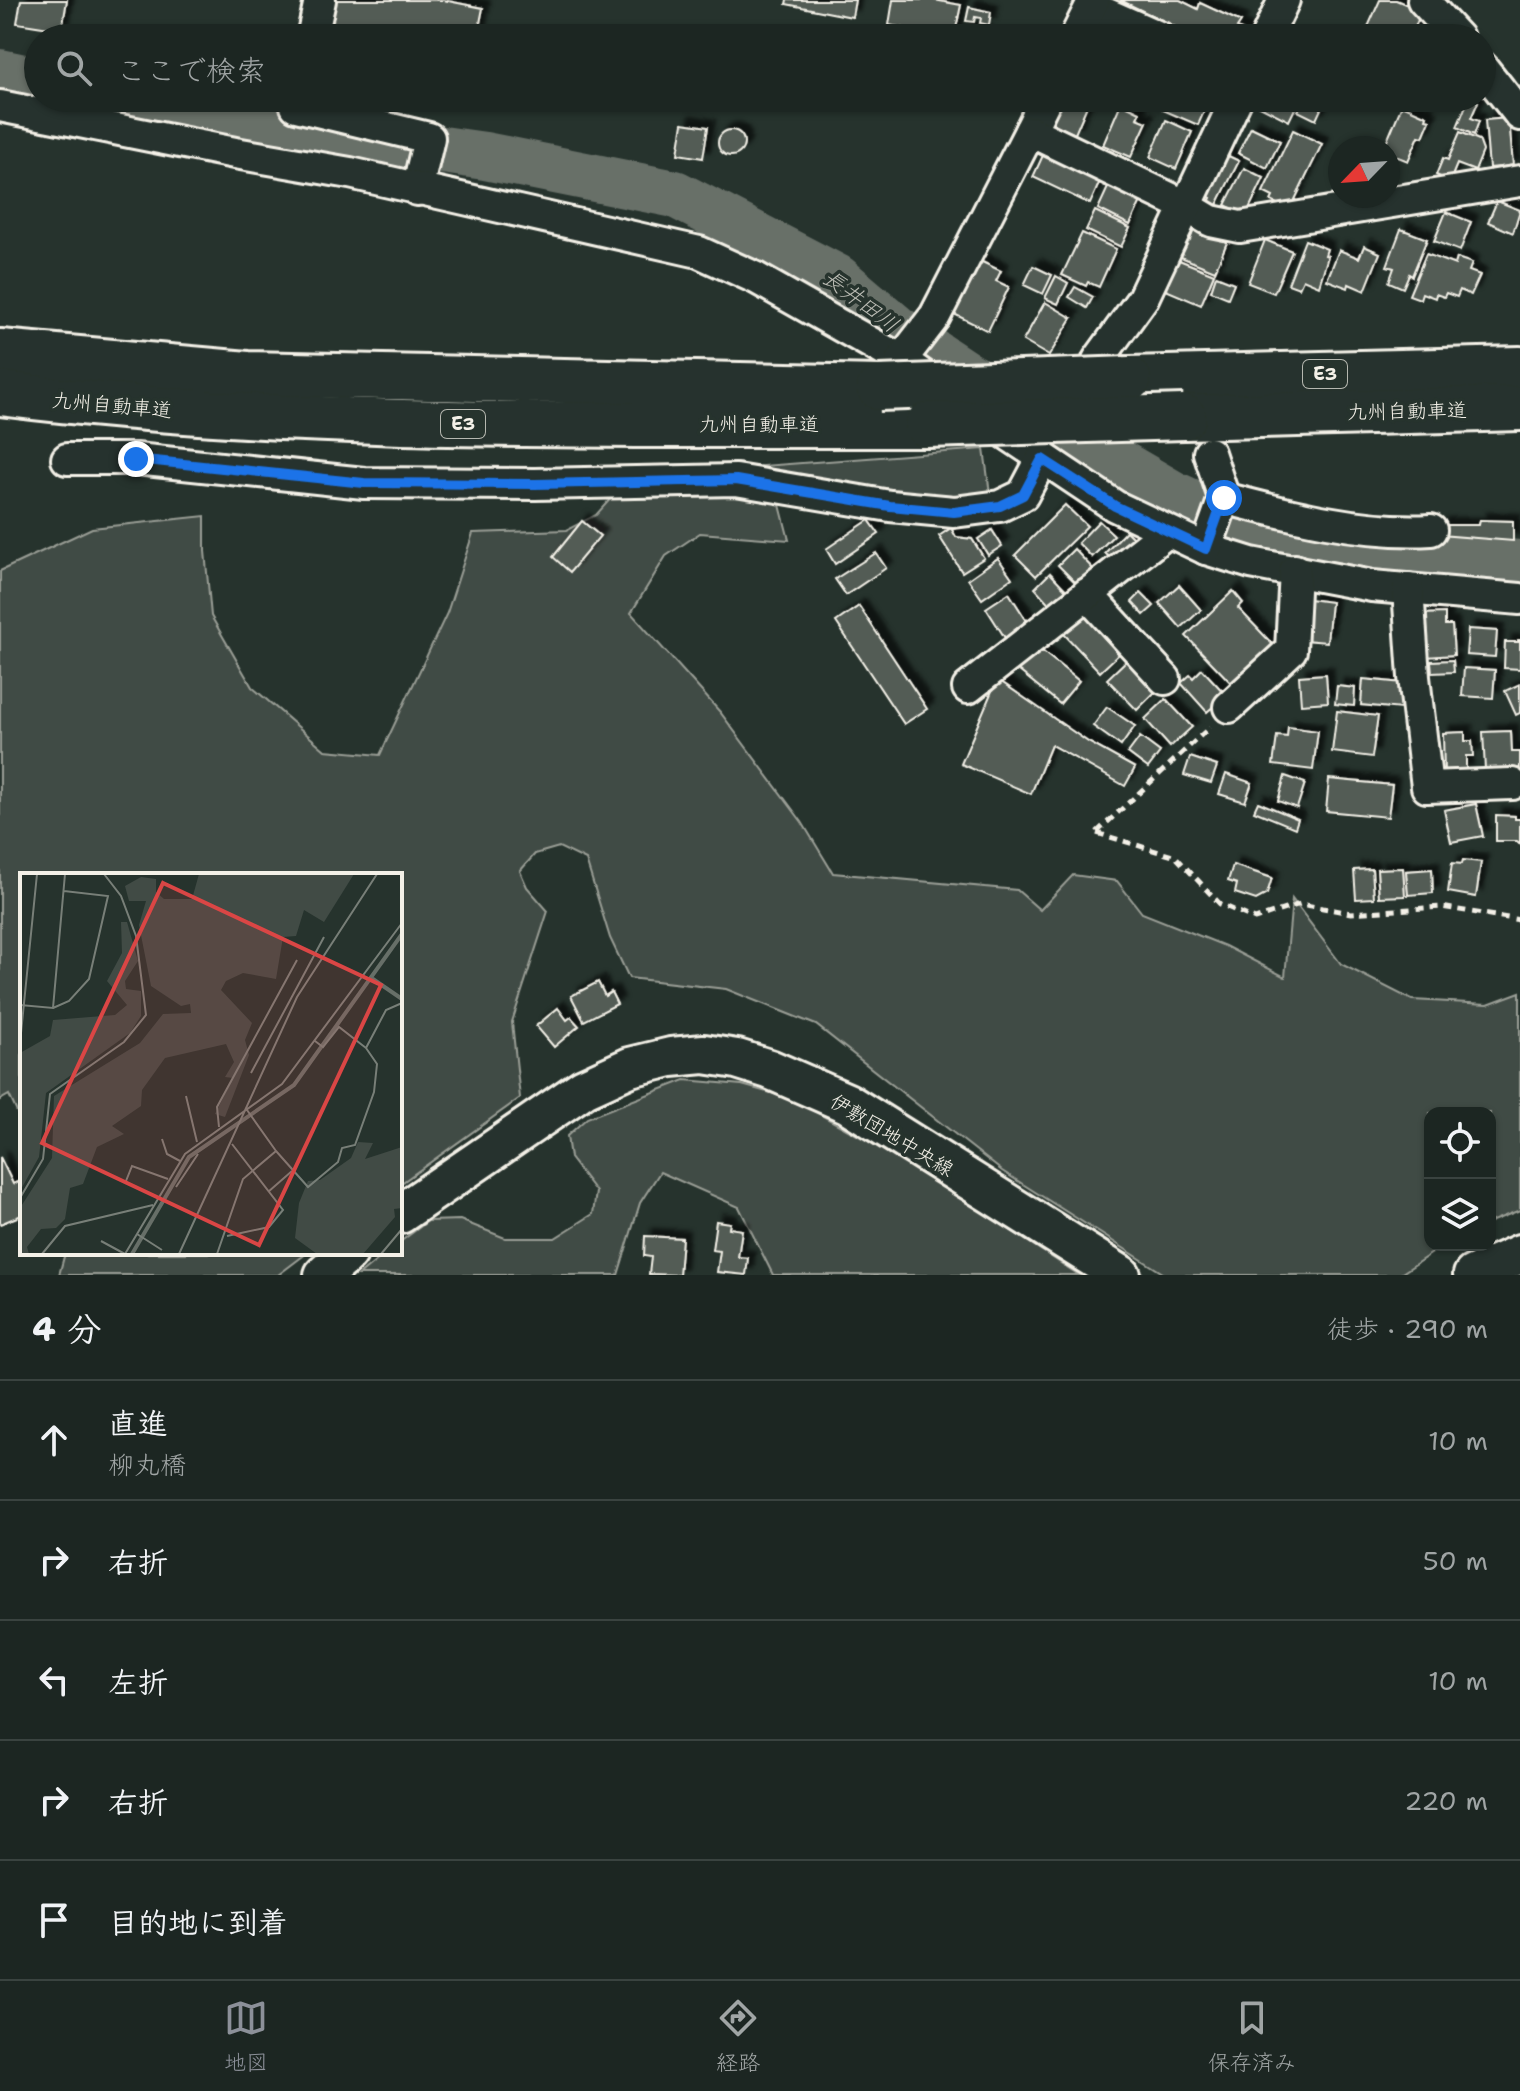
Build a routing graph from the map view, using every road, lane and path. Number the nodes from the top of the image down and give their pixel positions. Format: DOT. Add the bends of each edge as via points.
graph roads {
  1 [pos="320,0"];
  2 [pos="1284,0"];
  3 [pos="1423,0"];
  4 [pos="1092,3"];
  5 [pos="315,24"];
  6 [pos="1082,24"];
  7 [pos="1133,24"];
  8 [pos="1273,24"];
  9 [pos="1445,24"];
  10 [pos="1496,85"];
  11 [pos="0,106"];
  12 [pos="24,111"];
  13 [pos="30,112"];
  14 [pos="321,112"];
  15 [pos="1039,112"];
  16 [pos="1230,112"];
  17 [pos="1520,115"];
  18 [pos="1030,131"];
  19 [pos="1520,181"];
  20 [pos="417,190"];
  21 [pos="1186,206"];
  22 [pos="0,352"];
  23 [pos="897,366"];
  24 [pos="1520,369"];
  25 [pos="1113,370"];
  26 [pos="0,393"];
  27 [pos="1520,408"];
  28 [pos="1209,453"];
  29 [pos="67,459"];
  30 [pos="1042,459"];
  31 [pos="1224,498"];
  32 [pos="1431,530"];
  33 [pos="1167,532"];
  34 [pos="1206,549"];
  35 [pos="1295,570"];
  36 [pos="1408,589"];
  37 [pos="1087,594"];
  38 [pos="1520,599"];
  39 [pos="1165,679"];
  40 [pos="968,688"];
  41 [pos="1229,707"];
  42 [pos="1512,784"];
  43 [pos="1520,920"];
  44 [pos="402,1213"];
  45 [pos="1520,1254"];
  46 [pos="346,1255"];
  47 [pos="324,1275"];
  48 [pos="1121,1275"];
  49 [pos="1473,1275"];
  1 -- 5 [label="street"];
  2 -- 8 [label="street"];
  3 -- 9 [label="street"];
  4 -- 6 [label="street"];
  4 -- 7 [label="street"];
  10 -- 17 [label="street"];
  11 -- 12 [label="street"];
  13 -- 20 [label="street"];
  14 -- 20 [label="street" via="429,138"];
  15 -- 18 [label="street"];
  16 -- 21 [label="street"];
  18 -- 21 [label="street"];
  18 -- 23 [label="street" via="935,316"];
  19 -- 21 [label="street" via="1240,227 1211,221"];
  20 -- 23 [label="street" via="699,252 756,278"];
  21 -- 25 [label="street"];
  22 -- 23 [label="highway, 九州自動車道 / E3" via="247,374"];
  23 -- 25 [label="highway, 九州自動車道 / E3, bridge"];
  23 -- 30 [label="street"];
  24 -- 25 [label="highway, 九州自動車道 / E3"];
  26 -- 27 [label="highway, 九州自動車道 / E3, bridge" via="252,416 444,424 927,425"];
  28 -- 31 [label="street"];
  29 -- 30 [label="street" via="136,459 364,483 736,480 954,512 1000,506 1023,495"];
  30 -- 33 [label="street"];
  31 -- 32 [label="street" via="1285,515"];
  31 -- 34 [label="street"];
  33 -- 34 [label="street"];
  33 -- 37 [label="street"];
  34 -- 35 [label="street"];
  35 -- 36 [label="street"];
  35 -- 41 [label="street" via="1291,650"];
  36 -- 38 [label="street"];
  36 -- 42 [label="street" via="1427,787"];
  37 -- 39 [label="street"];
  37 -- 40 [label="street"];
  41 -- 43 [label="path" via="1097,833 1176,857 1220,904 1255,919 1300,904 1351,913 1441,907"];
  44 -- 48 [label="street, 伊敷団地中央線" via="584,1088 630,1067 704,1054 769,1069 847,1103"];
  45 -- 49 [label="street"];
  46 -- 47 [label="street"];
}
